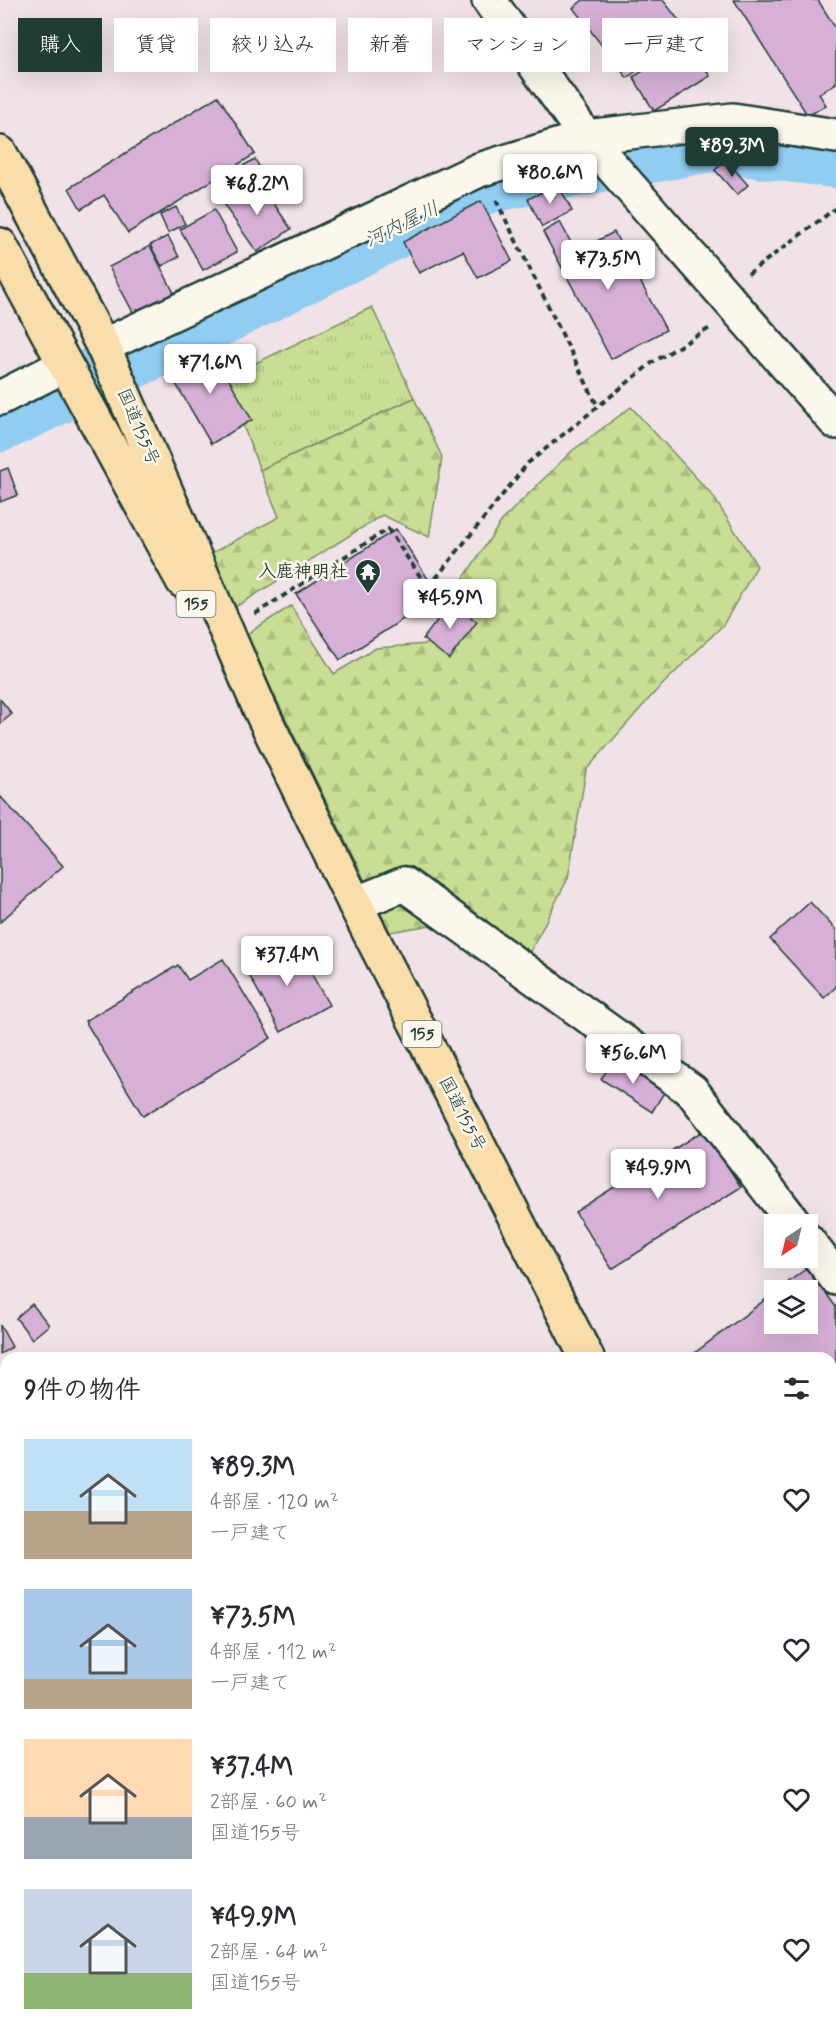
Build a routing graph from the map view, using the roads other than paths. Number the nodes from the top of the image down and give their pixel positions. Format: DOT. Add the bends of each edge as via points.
graph roads {
  1 [pos="489,0"];
  2 [pos="836,136"];
  3 [pos="586,137"];
  4 [pos="0,153"];
  5 [pos="0,245"];
  6 [pos="103,346"];
  7 [pos="65,365"];
  8 [pos="0,398"];
  9 [pos="836,423"];
  10 [pos="149,490"];
  11 [pos="260,709"];
  12 [pos="355,904"];
  13 [pos="787,1214"];
  14 [pos="818,1254"];
  15 [pos="836,1278"];
  16 [pos="584,1352"];
  1 -- 3 [label="street"];
  2 -- 3 [label="street" via="733,120"];
  3 -- 6 [label="street" via="479,170"];
  3 -- 9 [label="street"];
  4 -- 6 [label="highway, 国道155号 / 155"];
  5 -- 7 [label="highway, 国道155号 / 155"];
  6 -- 10 [label="highway, 国道155号 / 155"];
  7 -- 8 [label="street"];
  7 -- 10 [label="highway, 国道155号 / 155"];
  10 -- 11 [label="highway, 国道155号 / 155" via="226,632"];
  10 -- 11 [label="highway, 国道155号 / 155" via="180,576"];
  11 -- 12 [label="highway, 国道155号 / 155"];
  12 -- 13 [label="street" via="404,884 692,1091"];
  12 -- 16 [label="highway, 国道155号 / 155"];
  14 -- 15 [label="street"];
}
